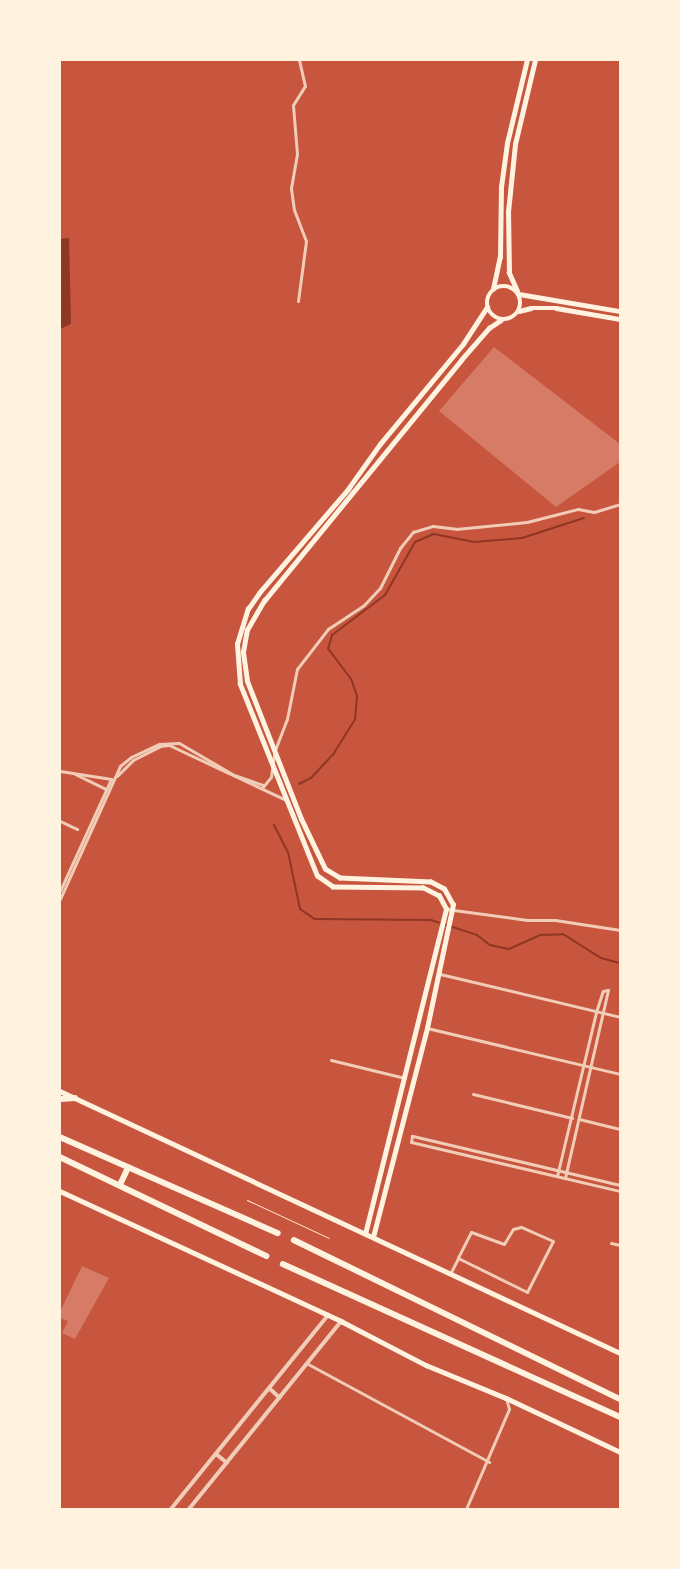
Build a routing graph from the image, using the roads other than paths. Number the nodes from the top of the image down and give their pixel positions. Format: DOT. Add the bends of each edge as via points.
graph roads {
  1 [pos="299,60"];
  2 [pos="527,60"];
  3 [pos="535,60"];
  4 [pos="493,290"];
  5 [pos="518,292"];
  6 [pos="298,302"];
  7 [pos="487,307"];
  8 [pos="519,311"];
  9 [pos="620,311"];
  10 [pos="620,319"];
  11 [pos="502,320"];
  12 [pos="620,504"];
  13 [pos="275,750"];
  14 [pos="272,762"];
  15 [pos="60,771"];
  16 [pos="70,772"];
  17 [pos="112,779"];
  18 [pos="262,786"];
  19 [pos="106,789"];
  20 [pos="288,800"];
  21 [pos="293,806"];
  22 [pos="60,821"];
  23 [pos="77,829"];
  24 [pos="60,891"];
  25 [pos="60,899"];
  26 [pos="446,908"];
  27 [pos="453,910"];
  28 [pos="620,930"];
  29 [pos="440,974"];
  30 [pos="596,1012"];
  31 [pos="603,1013"];
  32 [pos="620,1017"];
  33 [pos="427,1028"];
  34 [pos="331,1060"];
  35 [pos="584,1066"];
  36 [pos="591,1068"];
  37 [pos="620,1074"];
  38 [pos="405,1078"];
  39 [pos="60,1091"];
  40 [pos="473,1094"];
  41 [pos="75,1098"];
  42 [pos="60,1099"];
  43 [pos="572,1118"];
  44 [pos="579,1119"];
  45 [pos="620,1129"];
  46 [pos="60,1138"];
  47 [pos="60,1157"];
  48 [pos="128,1168"];
  49 [pos="559,1169"];
  50 [pos="566,1171"];
  51 [pos="557,1176"];
  52 [pos="565,1178"];
  53 [pos="120,1185"];
  54 [pos="620,1185"];
  55 [pos="60,1191"];
  56 [pos="620,1191"];
  57 [pos="278,1232"];
  58 [pos="365,1234"];
  59 [pos="373,1237"];
  60 [pos="294,1240"];
  61 [pos="611,1242"];
  62 [pos="620,1245"];
  63 [pos="267,1256"];
  64 [pos="458,1258"];
  65 [pos="283,1264"];
  66 [pos="450,1274"];
  67 [pos="328,1315"];
  68 [pos="341,1321"];
  69 [pos="620,1353"];
  70 [pos="308,1364"];
  71 [pos="270,1389"];
  72 [pos="280,1398"];
  73 [pos="506,1398"];
  74 [pos="620,1399"];
  75 [pos="620,1417"];
  76 [pos="620,1452"];
  77 [pos="216,1454"];
  78 [pos="489,1462"];
  79 [pos="227,1463"];
  80 [pos="171,1509"];
  81 [pos="189,1509"];
  82 [pos="466,1509"];
  1 -- 6 [label="street" via="305,86 293,105 297,154 291,188 294,210 306,241"];
  2 -- 4 [label="main road" via="507,144 501,187 500,257"];
  3 -- 5 [label="main road" via="515,144 508,212 509,273"];
  4 -- 5 [label="main road" via="505,285"];
  4 -- 7 [label="main road" via="488,296"];
  5 -- 8 [label="main road"];
  5 -- 9 [label="main road"];
  7 -- 11 [label="main road" via="492,316"];
  7 -- 14 [label="main road" via="483,317 427,389 248,609 236,644 236,661 246,701"];
  8 -- 10 [label="main road" via="556,308"];
  8 -- 11 [label="main road"];
  11 -- 13 [label="main road" via="489,328 461,360 254,615 247,630 243,665"];
  12 -- 13 [label="street" via="594,512 578,509 528,522 456,529 433,526 413,532 400,548 380,588 364,605 328,629 297,669 287,719"];
  13 -- 14 [label="street"];
  13 -- 21 [label="main road"];
  14 -- 18 [label="street" via="271,777"];
  14 -- 20 [label="main road"];
  15 -- 16 [label="street"];
  16 -- 17 [label="street"];
  16 -- 19 [label="street"];
  17 -- 18 [label="street" via="131,757 169,742 179,743 234,775"];
  17 -- 19 [label="street"];
  17 -- 25 [label="street"];
  18 -- 20 [label="street"];
  19 -- 24 [label="street"];
  20 -- 21 [label="main road"];
  21 -- 26 [label="main road" via="317,876 329,886 424,888 439,896"];
  21 -- 27 [label="main road" via="323,866 334,876 431,882 449,895"];
  22 -- 23 [label="street"];
  26 -- 27 [label="street"];
  26 -- 38 [label="main road"];
  27 -- 28 [label="street"];
  27 -- 29 [label="main road"];
  29 -- 30 [label="street"];
  29 -- 33 [label="main road"];
  30 -- 31 [label="street"];
  30 -- 31 [label="street" via="602,991 608,990"];
  30 -- 35 [label="street"];
  31 -- 32 [label="street"];
  31 -- 36 [label="street"];
  33 -- 35 [label="street"];
  33 -- 59 [label="main road"];
  34 -- 38 [label="street"];
  35 -- 36 [label="street"];
  35 -- 43 [label="street"];
  36 -- 37 [label="street"];
  36 -- 44 [label="street"];
  38 -- 58 [label="main road"];
  39 -- 41 [label="main road"];
  40 -- 43 [label="street"];
  41 -- 42 [label="highway"];
  41 -- 58 [label="main road"];
  43 -- 49 [label="street"];
  44 -- 45 [label="street"];
  44 -- 50 [label="street"];
  46 -- 48 [label="highway"];
  47 -- 53 [label="highway"];
  48 -- 53 [label="highway"];
  48 -- 57 [label="highway"];
  49 -- 50 [label="street"];
  49 -- 51 [label="street"];
  49 -- 51 [label="street" via="412,1136 410,1142"];
  50 -- 52 [label="street"];
  50 -- 54 [label="street"];
  51 -- 52 [label="street"];
  52 -- 56 [label="street"];
  53 -- 63 [label="highway"];
  55 -- 67 [label="main road"];
  58 -- 59 [label="main road"];
  59 -- 66 [label="main road"];
  60 -- 74 [label="highway"];
  61 -- 62 [label="street"];
  64 -- 64 [label="street" via="527,1292 553,1242 521,1227 514,1229 504,1244 471,1232"];
  64 -- 66 [label="street"];
  65 -- 75 [label="highway"];
  66 -- 69 [label="main road"];
  67 -- 68 [label="main road"];
  67 -- 71 [label="street"];
  68 -- 70 [label="street"];
  68 -- 73 [label="main road" via="426,1365"];
  70 -- 72 [label="street"];
  70 -- 78 [label="street"];
  71 -- 72 [label="street"];
  71 -- 77 [label="street"];
  72 -- 79 [label="street"];
  73 -- 76 [label="main road"];
  73 -- 78 [label="street" via="509,1409"];
  77 -- 79 [label="street"];
  77 -- 80 [label="street"];
  78 -- 82 [label="street"];
  79 -- 81 [label="street"];
}
